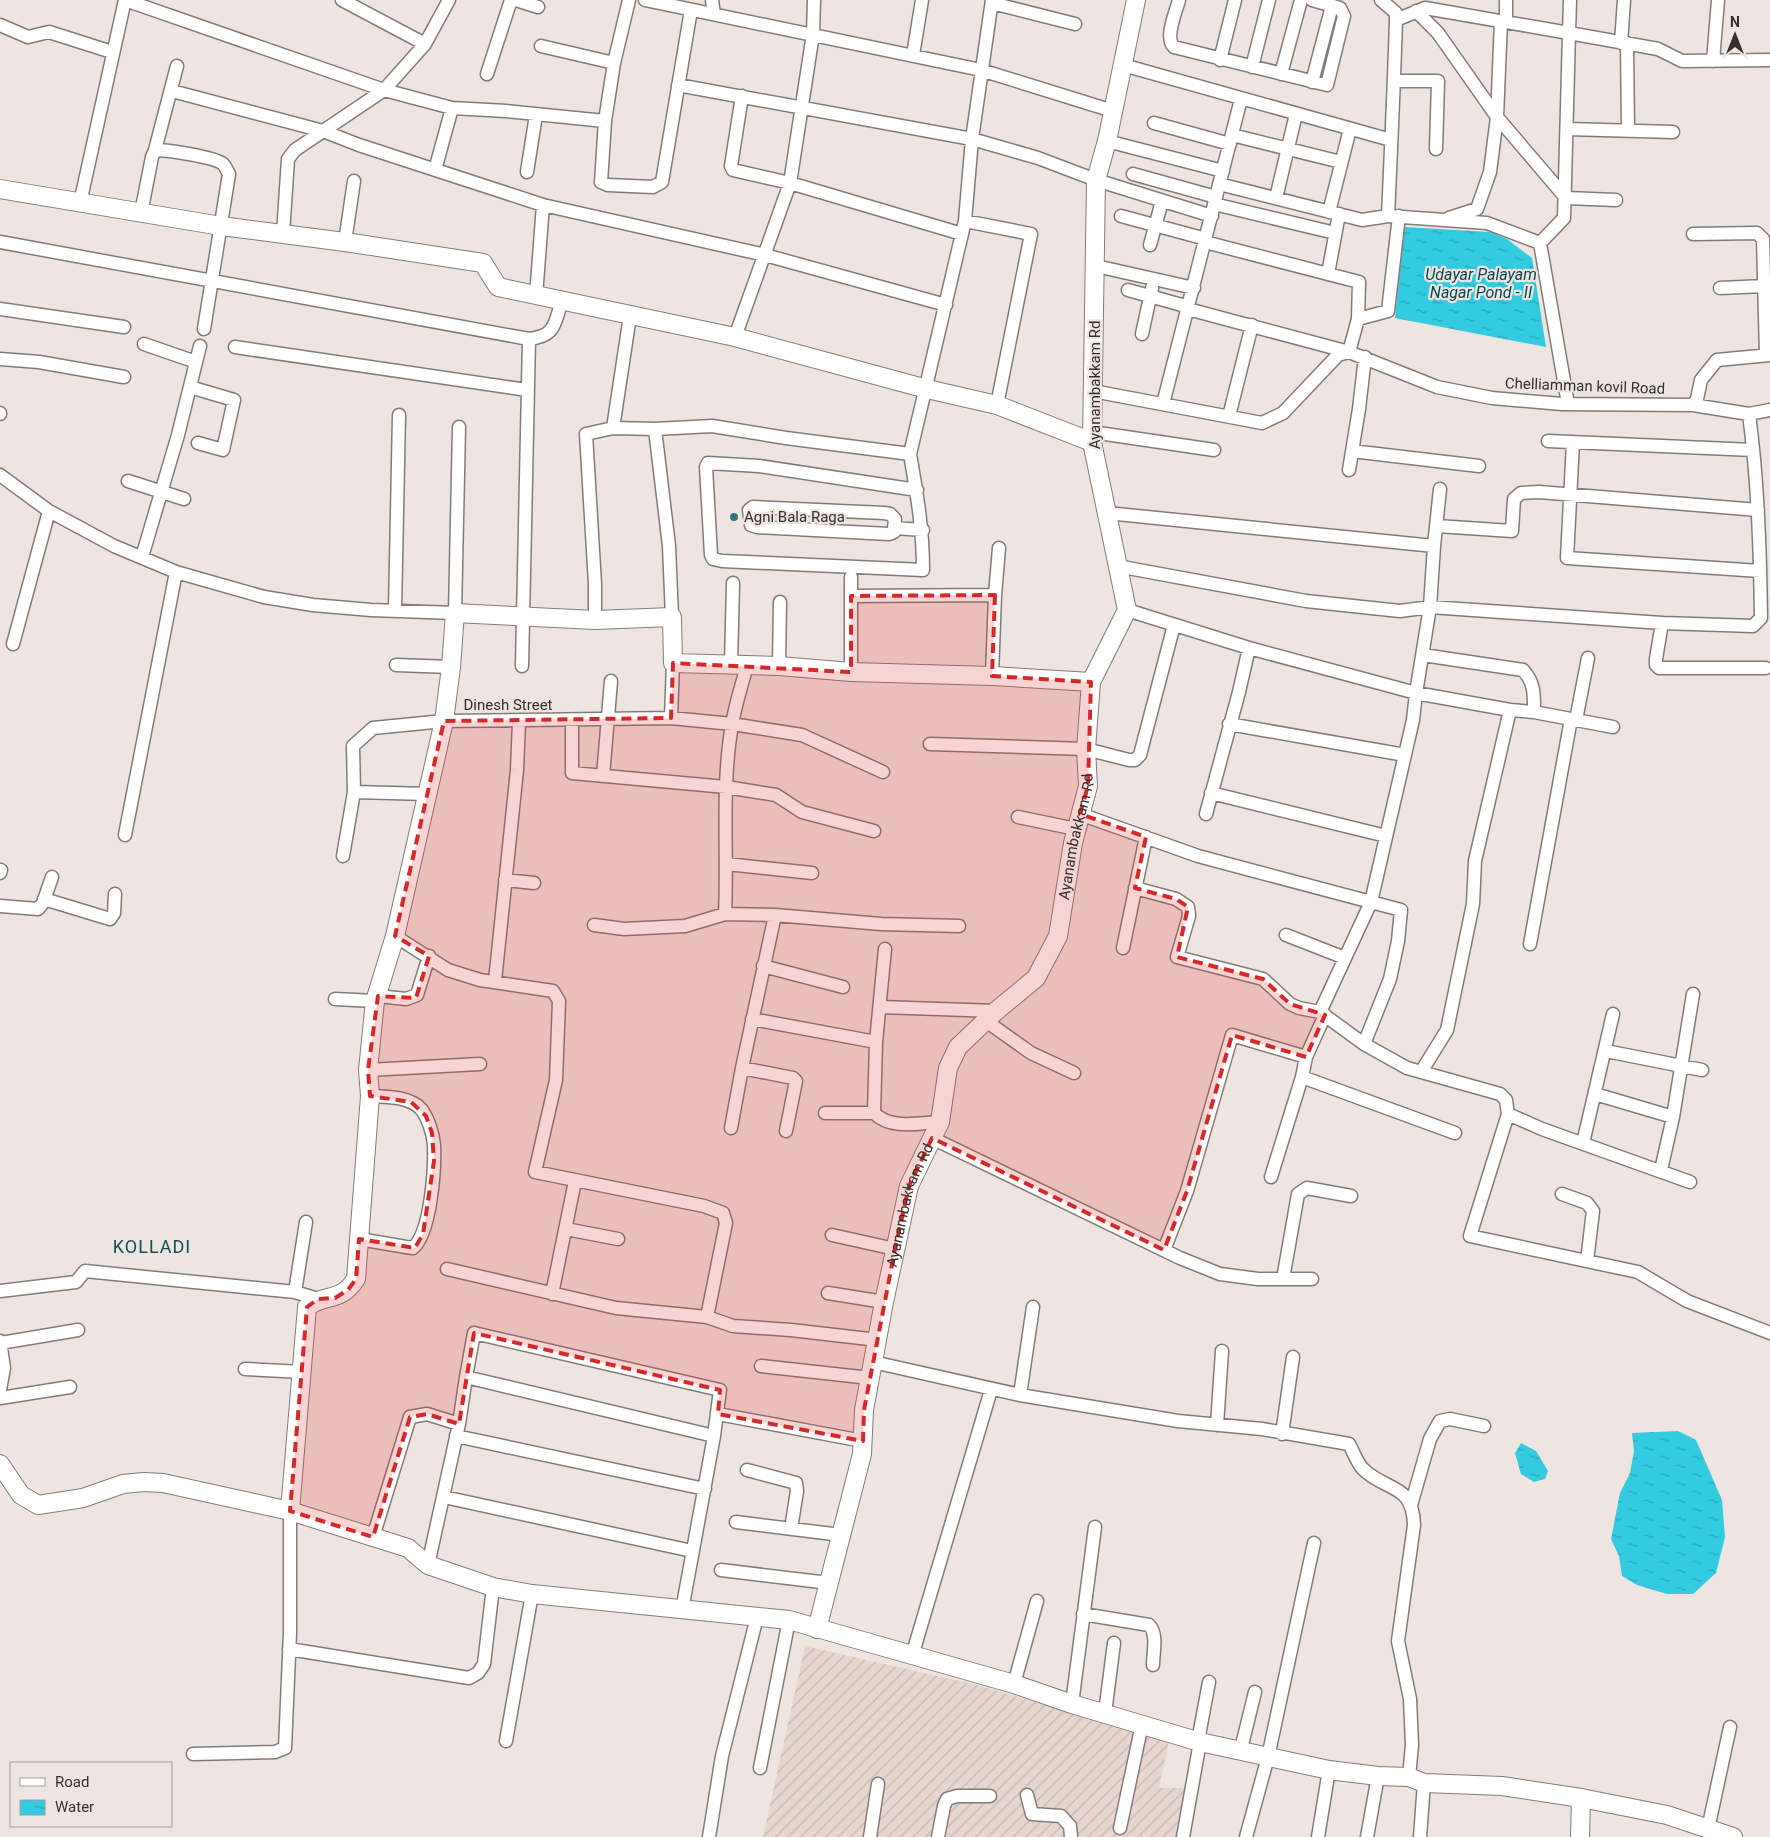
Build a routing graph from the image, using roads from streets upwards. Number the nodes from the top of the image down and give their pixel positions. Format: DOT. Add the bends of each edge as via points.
graph roads {
  1 [pos="125,0"];
  2 [pos="342,0"];
  3 [pos="449,0"];
  4 [pos="511,0"];
  5 [pos="516,0"];
  6 [pos="629,0"];
  7 [pos="645,0"];
  8 [pos="712,0"];
  9 [pos="814,0"];
  10 [pos="922,0"];
  11 [pos="1136,0"];
  12 [pos="1179,0"];
  13 [pos="1235,0"];
  14 [pos="1269,0"];
  15 [pos="1301,0"];
  16 [pos="1312,0"];
  17 [pos="1382,0"];
  18 [pos="1506,0"];
  19 [pos="1570,0"];
  20 [pos="1624,0"];
  21 [pos="1718,0"];
  22 [pos="992,2"];
  23 [pos="538,7"];
  24 [pos="691,10"];
  25 [pos="1416,11"];
  26 [pos="714,14"];
  27 [pos="1396,20"];
  28 [pos="1504,22"];
  29 [pos="1075,24"];
  30 [pos="0,25"];
  31 [pos="1569,33"];
  32 [pos="813,34"];
  33 [pos="1624,43"];
  34 [pos="424,44"];
  35 [pos="541,46"];
  36 [pos="112,52"];
  37 [pos="913,54"];
  38 [pos="1220,60"];
  39 [pos="1770,60"];
  40 [pos="1712,61"];
  41 [pos="614,63"];
  42 [pos="1122,64"];
  43 [pos="177,66"];
  44 [pos="1252,67"];
  45 [pos="981,70"];
  46 [pos="488,74"];
  47 [pos="1281,74"];
  48 [pos="1394,81"];
  49 [pos="678,85"];
  50 [pos="384,90"];
  51 [pos="172,91"];
  52 [pos="742,96"];
  53 [pos="1241,99"];
  54 [pos="803,107"];
  55 [pos="452,108"];
  56 [pos="1113,111"];
  57 [pos="1296,114"];
  58 [pos="536,115"];
  59 [pos="1497,117"];
  60 [pos="604,121"];
  61 [pos="1154,123"];
  62 [pos="1350,128"];
  63 [pos="1568,129"];
  64 [pos="323,131"];
  65 [pos="1628,131"];
  66 [pos="1673,132"];
  67 [pos="972,139"];
  68 [pos="1231,140"];
  69 [pos="1391,140"];
  70 [pos="1107,141"];
  71 [pos="1436,149"];
  72 [pos="156,150"];
  73 [pos="1288,150"];
  74 [pos="1341,162"];
  75 [pos="435,170"];
  76 [pos="1223,171"];
  77 [pos="527,172"];
  78 [pos="1133,174"];
  79 [pos="1096,180"];
  80 [pos="354,181"];
  81 [pos="790,183"];
  82 [pos="1220,184"];
  83 [pos="0,189"];
  84 [pos="1276,198"];
  85 [pos="1566,198"];
  86 [pos="1616,200"];
  87 [pos="1162,201"];
  88 [pos="80,203"];
  89 [pos="543,205"];
  90 [pos="1214,206"];
  91 [pos="141,212"];
  92 [pos="1334,213"];
  93 [pos="1121,216"];
  94 [pos="1394,216"];
  95 [pos="1443,220"];
  96 [pos="965,221"];
  97 [pos="1155,225"];
  98 [pos="221,226"];
  99 [pos="1335,233"];
  100 [pos="283,234"];
  101 [pos="962,234"];
  102 [pos="1693,234"];
  103 [pos="1205,241"];
  104 [pos="0,242"];
  105 [pos="345,242"];
  106 [pos="1540,243"];
  107 [pos="1150,245"];
  108 [pos="765,255"];
  109 [pos="1096,266"];
  110 [pos="1328,274"];
  111 [pos="1154,278"];
  112 [pos="212,280"];
  113 [pos="1764,286"];
  114 [pos="1194,288"];
  115 [pos="1720,288"];
  116 [pos="1128,290"];
  117 [pos="1151,295"];
  118 [pos="536,296"];
  119 [pos="562,301"];
  120 [pos="946,306"];
  121 [pos="1188,308"];
  122 [pos="0,309"];
  123 [pos="630,316"];
  124 [pos="1358,319"];
  125 [pos="1252,325"];
  126 [pos="124,327"];
  127 [pos="204,328"];
  128 [pos="1142,334"];
  129 [pos="734,337"];
  130 [pos="529,339"];
  131 [pos="144,344"];
  132 [pos="200,346"];
  133 [pos="235,347"];
  134 [pos="1349,352"];
  135 [pos="1768,355"];
  136 [pos="1364,357"];
  137 [pos="0,359"];
  138 [pos="196,362"];
  139 [pos="124,377"];
  140 [pos="190,387"];
  141 [pos="927,389"];
  142 [pos="527,390"];
  143 [pos="1093,391"];
  144 [pos="1163,404"];
  145 [pos="1568,404"];
  146 [pos="997,405"];
  147 [pos="1693,405"];
  148 [pos="1770,410"];
  149 [pos="1749,414"];
  150 [pos="399,415"];
  151 [pos="1229,416"];
  152 [pos="459,427"];
  153 [pos="613,428"];
  154 [pos="655,429"];
  155 [pos="1092,437"];
  156 [pos="1548,441"];
  157 [pos="1573,442"];
  158 [pos="198,443"];
  159 [pos="1214,450"];
  160 [pos="1753,450"];
  161 [pos="1352,451"];
  162 [pos="910,454"];
  163 [pos="1479,466"];
  164 [pos="1349,470"];
  165 [pos="0,475"];
  166 [pos="128,481"];
  167 [pos="1440,489"];
  168 [pos="917,490"];
  169 [pos="161,492"];
  170 [pos="1571,495"];
  171 [pos="184,499"];
  172 [pos="1758,510"];
  173 [pos="49,511"];
  174 [pos="1107,513"];
  175 [pos="1437,526"];
  176 [pos="894,528"];
  177 [pos="923,530"];
  178 [pos="1434,546"];
  179 [pos="999,548"];
  180 [pos="142,557"];
  181 [pos="1117,566"];
  182 [pos="1760,571"];
  183 [pos="176,572"];
  184 [pos="851,577"];
  185 [pos="733,583"];
  186 [pos="995,595"];
  187 [pos="851,596"];
  188 [pos="780,602"];
  189 [pos="1430,607"];
  190 [pos="395,610"];
  191 [pos="1127,610"];
  192 [pos="455,613"];
  193 [pos="523,617"];
  194 [pos="672,617"];
  195 [pos="595,620"];
  196 [pos="1662,623"];
  197 [pos="1174,625"];
  198 [pos="13,644"];
  199 [pos="1249,648"];
  200 [pos="1423,655"];
  201 [pos="1588,658"];
  202 [pos="673,663"];
  203 [pos="396,665"];
  204 [pos="739,665"];
  205 [pos="522,666"];
  206 [pos="779,666"];
  207 [pos="451,667"];
  208 [pos="1766,668"];
  209 [pos="851,672"];
  210 [pos="992,676"];
  211 [pos="611,681"];
  212 [pos="1091,682"];
  213 [pos="1416,693"];
  214 [pos="1510,710"];
  215 [pos="1534,712"];
  216 [pos="670,718"];
  217 [pos="608,719"];
  218 [pos="1574,719"];
  219 [pos="572,720"];
  220 [pos="444,721"];
  221 [pos="518,722"];
  222 [pos="732,724"];
  223 [pos="1229,724"];
  224 [pos="1614,727"];
  225 [pos="930,744"];
  226 [pos="1086,750"];
  227 [pos="1405,755"];
  228 [pos="883,772"];
  229 [pos="603,776"];
  230 [pos="726,787"];
  231 [pos="354,792"];
  232 [pos="1211,793"];
  233 [pos="427,794"];
  234 [pos="1206,814"];
  235 [pos="1018,817"];
  236 [pos="1078,821"];
  237 [pos="874,831"];
  238 [pos="125,835"];
  239 [pos="1386,836"];
  240 [pos="1146,837"];
  241 [pos="343,856"];
  242 [pos="727,864"];
  243 [pos="812,874"];
  244 [pos="52,877"];
  245 [pos="505,880"];
  246 [pos="534,884"];
  247 [pos="1135,888"];
  248 [pos="114,894"];
  249 [pos="44,899"];
  250 [pos="1371,902"];
  251 [pos="0,906"];
  252 [pos="725,914"];
  253 [pos="774,915"];
  254 [pos="594,925"];
  255 [pos="959,926"];
  256 [pos="1286,935"];
  257 [pos="395,936"];
  258 [pos="1530,944"];
  259 [pos="1123,948"];
  260 [pos="885,949"];
  261 [pos="429,956"];
  262 [pos="1345,958"];
  263 [pos="763,966"];
  264 [pos="495,981"];
  265 [pos="843,987"];
  266 [pos="1693,994"];
  267 [pos="377,998"];
  268 [pos="336,999"];
  269 [pos="881,1007"];
  270 [pos="1323,1014"];
  271 [pos="1613,1014"];
  272 [pos="991,1016"];
  273 [pos="752,1019"];
  274 [pos="876,1042"];
  275 [pos="1364,1044"];
  276 [pos="1606,1050"];
  277 [pos="1306,1057"];
  278 [pos="480,1064"];
  279 [pos="742,1068"];
  280 [pos="1681,1068"];
  281 [pos="368,1070"];
  282 [pos="1702,1070"];
  283 [pos="1421,1072"];
  284 [pos="1074,1073"];
  285 [pos="1302,1078"];
  286 [pos="1595,1094"];
  287 [pos="370,1096"];
  288 [pos="825,1113"];
  289 [pos="874,1113"];
  290 [pos="1508,1114"];
  291 [pos="1673,1117"];
  292 [pos="940,1122"];
  293 [pos="731,1128"];
  294 [pos="786,1131"];
  295 [pos="1455,1133"];
  296 [pos="932,1138"];
  297 [pos="1583,1143"];
  298 [pos="1661,1170"];
  299 [pos="1271,1177"];
  300 [pos="575,1180"];
  301 [pos="1690,1182"];
  302 [pos="1562,1194"];
  303 [pos="1351,1196"];
  304 [pos="306,1222"];
  305 [pos="566,1230"];
  306 [pos="832,1235"];
  307 [pos="359,1239"];
  308 [pos="618,1239"];
  309 [pos="894,1248"];
  310 [pos="1164,1250"];
  311 [pos="1587,1261"];
  312 [pos="448,1269"];
  313 [pos="1283,1279"];
  314 [pos="1312,1279"];
  315 [pos="0,1291"];
  316 [pos="295,1292"];
  317 [pos="828,1293"];
  318 [pos="552,1294"];
  319 [pos="318,1300"];
  320 [pos="884,1302"];
  321 [pos="1033,1307"];
  322 [pos="707,1317"];
  323 [pos="78,1330"];
  324 [pos="1770,1333"];
  325 [pos="878,1340"];
  326 [pos="0,1342"];
  327 [pos="1222,1351"];
  328 [pos="1293,1357"];
  329 [pos="761,1366"];
  330 [pos="245,1369"];
  331 [pos="872,1370"];
  332 [pos="303,1372"];
  333 [pos="466,1377"];
  334 [pos="70,1387"];
  335 [pos="0,1390"];
  336 [pos="991,1390"];
  337 [pos="1020,1395"];
  338 [pos="0,1398"];
  339 [pos="718,1414"];
  340 [pos="1216,1425"];
  341 [pos="1484,1426"];
  342 [pos="458,1430"];
  343 [pos="1282,1434"];
  344 [pos="714,1436"];
  345 [pos="863,1441"];
  346 [pos="0,1464"];
  347 [pos="748,1470"];
  348 [pos="705,1489"];
  349 [pos="444,1497"];
  350 [pos="1411,1505"];
  351 [pos="290,1511"];
  352 [pos="736,1522"];
  353 [pos="1096,1527"];
  354 [pos="791,1529"];
  355 [pos="841,1535"];
  356 [pos="374,1537"];
  357 [pos="1314,1543"];
  358 [pos="692,1551"];
  359 [pos="428,1565"];
  360 [pos="721,1570"];
  361 [pos="829,1583"];
  362 [pos="493,1588"];
  363 [pos="532,1594"];
  364 [pos="1037,1601"];
  365 [pos="682,1610"];
  366 [pos="1083,1614"];
  367 [pos="756,1616"];
  368 [pos="789,1620"];
  369 [pos="817,1629"];
  370 [pos="1114,1643"];
  371 [pos="289,1649"];
  372 [pos="912,1656"];
  373 [pos="1153,1665"];
  374 [pos="1209,1682"];
  375 [pos="1014,1684"];
  376 [pos="1255,1692"];
  377 [pos="1072,1704"];
  378 [pos="1105,1714"];
  379 [pos="1142,1724"];
  380 [pos="1730,1727"];
  381 [pos="506,1740"];
  382 [pos="1199,1742"];
  383 [pos="1241,1749"];
  384 [pos="193,1754"];
  385 [pos="1268,1757"];
  386 [pos="760,1768"];
  387 [pos="1329,1770"];
  388 [pos="1378,1776"];
  389 [pos="1417,1780"];
  390 [pos="878,1784"];
  391 [pos="1027,1795"];
  392 [pos="990,1796"];
  393 [pos="1581,1798"];
  394 [pos="1120,1828"];
  395 [pos="1708,1829"];
  396 [pos="709,1837"];
  397 [pos="870,1837"];
  398 [pos="939,1837"];
  399 [pos="1071,1837"];
  400 [pos="1183,1837"];
  401 [pos="1246,1837"];
  402 [pos="1318,1837"];
  403 [pos="1367,1837"];
  404 [pos="1420,1837"];
  405 [pos="1580,1837"];
  406 [pos="1733,1837"];
  1 -- 36 [label="street"];
  1 -- 50 [label="street"];
  2 -- 34 [label="street"];
  3 -- 34 [label="street"];
  4 -- 46 [label="street"];
  5 -- 23 [label="street"];
  6 -- 41 [label="street"];
  7 -- 24 [label="street"];
  8 -- 26 [label="street"];
  9 -- 32 [label="street"];
  10 -- 37 [label="street"];
  11 -- 42 [label="street, Ayanambakkam Rd"];
  12 -- 38 [label="street" via="1171,44"];
  13 -- 38 [label="street"];
  14 -- 44 [label="street"];
  15 -- 47 [label="street"];
  16 -- 47 [label="street" via="1340,8 1344,16 1327,85"];
  17 -- 27 [label="street" via="1396,13"];
  18 -- 28 [label="street"];
  19 -- 31 [label="street"];
  20 -- 33 [label="street"];
  21 -- 40 [label="street"];
  22 -- 29 [label="street"];
  22 -- 45 [label="street"];
  24 -- 26 [label="street"];
  24 -- 49 [label="street"];
  25 -- 27 [label="street"];
  25 -- 28 [label="street" via="1425,8"];
  25 -- 59 [label="street" via="1438,33"];
  26 -- 32 [label="street"];
  27 -- 48 [label="street"];
  28 -- 31 [label="street"];
  28 -- 59 [label="street"];
  30 -- 36 [label="street" via="28,37 49,32"];
  31 -- 33 [label="street"];
  31 -- 63 [label="street"];
  32 -- 37 [label="street"];
  32 -- 54 [label="street"];
  33 -- 40 [label="street" via="1658,48 1682,61"];
  33 -- 65 [label="street"];
  34 -- 50 [label="street"];
  35 -- 41 [label="street"];
  36 -- 88 [label="street"];
  37 -- 45 [label="street"];
  38 -- 44 [label="street"];
  39 -- 40 [label="street"];
  41 -- 60 [label="street"];
  42 -- 53 [label="street"];
  42 -- 56 [label="street, Ayanambakkam Rd"];
  43 -- 51 [label="street"];
  44 -- 47 [label="street"];
  45 -- 56 [label="street"];
  45 -- 67 [label="street"];
  48 -- 69 [label="street"];
  48 -- 71 [label="street" via="1438,81"];
  49 -- 52 [label="street"];
  49 -- 60 [label="street" via="662,182 658,186 608,185 601,182"];
  50 -- 55 [label="street"];
  50 -- 64 [label="street"];
  51 -- 64 [label="street"];
  51 -- 72 [label="street"];
  52 -- 54 [label="street"];
  52 -- 81 [label="street" via="732,168"];
  53 -- 57 [label="street"];
  53 -- 68 [label="street"];
  54 -- 67 [label="street"];
  54 -- 81 [label="street"];
  55 -- 58 [label="street"];
  55 -- 75 [label="street"];
  56 -- 70 [label="street, Ayanambakkam Rd"];
  57 -- 62 [label="street"];
  57 -- 73 [label="street"];
  58 -- 60 [label="street"];
  58 -- 77 [label="street"];
  59 -- 85 [label="street"];
  59 -- 95 [label="street" via="1490,172 1477,209"];
  61 -- 68 [label="street"];
  62 -- 69 [label="street"];
  62 -- 74 [label="street"];
  63 -- 65 [label="street"];
  63 -- 85 [label="street"];
  64 -- 75 [label="street"];
  64 -- 100 [label="street" via="294,150 288,159"];
  65 -- 66 [label="street"];
  67 -- 79 [label="street" via="1038,158"];
  67 -- 96 [label="street"];
  68 -- 73 [label="street"];
  68 -- 76 [label="street"];
  69 -- 94 [label="street"];
  70 -- 76 [label="street"];
  70 -- 79 [label="street, Ayanambakkam Rd"];
  72 -- 91 [label="street"];
  72 -- 98 [label="street" via="222,162 229,174"];
  73 -- 74 [label="street"];
  73 -- 84 [label="street"];
  74 -- 92 [label="street"];
  75 -- 89 [label="street"];
  76 -- 82 [label="street"];
  78 -- 90 [label="street"];
  79 -- 87 [label="street"];
  79 -- 109 [label="street, Ayanambakkam Rd"];
  80 -- 105 [label="street"];
  81 -- 101 [label="street"];
  81 -- 108 [label="street"];
  82 -- 84 [label="street"];
  82 -- 90 [label="street"];
  83 -- 88 [label="street"];
  84 -- 92 [label="street"];
  85 -- 86 [label="street"];
  85 -- 106 [label="street" via="1564,218"];
  87 -- 90 [label="street"];
  87 -- 97 [label="street"];
  88 -- 91 [label="street"];
  89 -- 108 [label="street"];
  89 -- 118 [label="street"];
  90 -- 99 [label="street"];
  90 -- 103 [label="street"];
  91 -- 98 [label="street"];
  92 -- 94 [label="street" via="1362,220"];
  92 -- 99 [label="street"];
  93 -- 97 [label="street"];
  94 -- 95 [label="street"];
  94 -- 124 [label="street" via="1388,311"];
  95 -- 106 [label="street" via="1487,223"];
  96 -- 101 [label="street"];
  96 -- 146 [label="street" via="1031,234"];
  97 -- 103 [label="street"];
  97 -- 107 [label="street"];
  98 -- 100 [label="street"];
  98 -- 112 [label="street"];
  99 -- 110 [label="street"];
  100 -- 105 [label="street"];
  101 -- 120 [label="street"];
  102 -- 113 [label="street" via="1760,235 1763,239"];
  103 -- 110 [label="street"];
  103 -- 114 [label="street"];
  104 -- 112 [label="street"];
  105 -- 118 [label="street" via="483,263 498,287"];
  106 -- 145 [label="street"];
  108 -- 120 [label="street"];
  108 -- 129 [label="street"];
  109 -- 111 [label="street"];
  109 -- 143 [label="street, Ayanambakkam Rd"];
  110 -- 124 [label="street" via="1359,282"];
  111 -- 114 [label="street"];
  111 -- 117 [label="street"];
  112 -- 127 [label="street"];
  112 -- 130 [label="street"];
  113 -- 115 [label="street"];
  113 -- 135 [label="street"];
  114 -- 121 [label="street"];
  116 -- 117 [label="street, Chelliamman kovil Road"];
  117 -- 121 [label="street, Chelliamman kovil Road"];
  117 -- 128 [label="street"];
  118 -- 119 [label="street"];
  119 -- 123 [label="street"];
  119 -- 130 [label="street" via="552,330 544,337"];
  120 -- 141 [label="street"];
  121 -- 125 [label="street, Chelliamman kovil Road"];
  121 -- 144 [label="street"];
  122 -- 126 [label="street"];
  123 -- 129 [label="street"];
  123 -- 153 [label="street"];
  124 -- 134 [label="street"];
  125 -- 134 [label="street, Chelliamman kovil Road"];
  125 -- 151 [label="street"];
  129 -- 141 [label="street"];
  130 -- 142 [label="street"];
  131 -- 138 [label="street"];
  132 -- 138 [label="street"];
  133 -- 142 [label="street"];
  134 -- 136 [label="street, Chelliamman kovil Road"];
  134 -- 151 [label="street" via="1338,355 1283,413 1262,422"];
  135 -- 147 [label="street" via="1717,360 1701,380 1698,399"];
  136 -- 145 [label="street, Chelliamman kovil Road" via="1437,388 1492,398"];
  136 -- 161 [label="street"];
  137 -- 139 [label="street" via="39,362"];
  138 -- 140 [label="street"];
  140 -- 158 [label="street" via="234,400 223,450"];
  140 -- 169 [label="street"];
  141 -- 146 [label="street"];
  141 -- 162 [label="street"];
  142 -- 193 [label="street"];
  143 -- 144 [label="street"];
  143 -- 155 [label="street, Ayanambakkam Rd"];
  144 -- 151 [label="street"];
  145 -- 147 [label="street, Chelliamman kovil Road"];
  146 -- 155 [label="street"];
  147 -- 149 [label="street, Chelliamman kovil Road"];
  148 -- 149 [label="street, Chelliamman kovil Road"];
  149 -- 160 [label="street"];
  150 -- 190 [label="street"];
  152 -- 192 [label="street"];
  153 -- 154 [label="street"];
  153 -- 195 [label="street" via="586,434"];
  154 -- 162 [label="street" via="712,426"];
  154 -- 194 [label="street" via="669,546"];
  155 -- 159 [label="street"];
  155 -- 174 [label="street, Ayanambakkam Rd"];
  156 -- 157 [label="street"];
  157 -- 160 [label="street"];
  157 -- 170 [label="street"];
  160 -- 172 [label="street"];
  161 -- 163 [label="street"];
  161 -- 164 [label="street"];
  162 -- 168 [label="street"];
  165 -- 173 [label="street"];
  166 -- 169 [label="street"];
  167 -- 175 [label="street"];
  168 -- 177 [label="street"];
  168 -- 177 [label="street" via="759,466 708,463 711,555 713,559 722,561 922,570"];
  169 -- 171 [label="street"];
  169 -- 180 [label="street"];
  170 -- 172 [label="street"];
  170 -- 175 [label="street" via="1521,492 1514,499 1512,531"];
  170 -- 182 [label="street" via="1568,558"];
  172 -- 182 [label="street"];
  173 -- 180 [label="street" via="114,546"];
  173 -- 198 [label="street"];
  174 -- 178 [label="street"];
  174 -- 181 [label="street, Ayanambakkam Rd"];
  175 -- 178 [label="street"];
  176 -- 176 [label="street" via="894,532 889,534 756,527 751,525 749,510 753,507 884,513 895,519"];
  176 -- 177 [label="street"];
  178 -- 189 [label="street"];
  179 -- 186 [label="street"];
  180 -- 183 [label="street"];
  181 -- 189 [label="street" via="1306,602 1400,611"];
  181 -- 191 [label="street, Ayanambakkam Rd"];
  182 -- 196 [label="street" via="1761,618 1753,626"];
  183 -- 190 [label="street" via="264,598 313,605"];
  183 -- 238 [label="street"];
  184 -- 187 [label="street"];
  185 -- 204 [label="street"];
  186 -- 187 [label="street"];
  186 -- 210 [label="street"];
  187 -- 209 [label="street"];
  188 -- 206 [label="street"];
  189 -- 196 [label="street"];
  189 -- 200 [label="street"];
  190 -- 192 [label="street"];
  191 -- 197 [label="street"];
  191 -- 212 [label="street, Ayanambakkam Rd"];
  192 -- 193 [label="street"];
  192 -- 207 [label="street"];
  193 -- 195 [label="street"];
  193 -- 205 [label="street"];
  194 -- 195 [label="street"];
  194 -- 202 [label="street"];
  196 -- 208 [label="street" via="1656,660 1656,666 1660,668"];
  197 -- 199 [label="street"];
  197 -- 226 [label="street" via="1140,755 1129,760"];
  199 -- 213 [label="street"];
  199 -- 223 [label="street"];
  200 -- 213 [label="street"];
  200 -- 215 [label="street" via="1523,670 1531,679"];
  201 -- 218 [label="street"];
  202 -- 204 [label="street"];
  202 -- 216 [label="street"];
  203 -- 207 [label="street"];
  204 -- 206 [label="street"];
  204 -- 222 [label="street"];
  206 -- 209 [label="street"];
  207 -- 220 [label="street"];
  209 -- 210 [label="street"];
  210 -- 212 [label="street"];
  211 -- 217 [label="street"];
  212 -- 226 [label="street, Ayanambakkam Rd"];
  213 -- 214 [label="street"];
  213 -- 227 [label="street"];
  214 -- 215 [label="street"];
  214 -- 283 [label="street" via="1475,861 1473,904 1447,1030"];
  215 -- 218 [label="street"];
  216 -- 217 [label="street, Dinesh Street"];
  216 -- 222 [label="street, Dinesh Street"];
  217 -- 219 [label="street, Dinesh Street"];
  217 -- 229 [label="street"];
  218 -- 224 [label="street"];
  218 -- 258 [label="street"];
  219 -- 221 [label="street, Dinesh Street"];
  219 -- 229 [label="street" via="572,773"];
  220 -- 221 [label="street, Dinesh Street"];
  220 -- 231 [label="street, Dinesh Street" via="373,728 352,746"];
  220 -- 233 [label="street"];
  221 -- 245 [label="street" via="517,770"];
  222 -- 228 [label="street, Dinesh Street" via="802,735"];
  222 -- 230 [label="street"];
  223 -- 227 [label="street"];
  223 -- 232 [label="street"];
  225 -- 226 [label="street"];
  226 -- 236 [label="street, Ayanambakkam Rd" via="1088,786"];
  227 -- 239 [label="street"];
  229 -- 230 [label="street"];
  230 -- 237 [label="street" via="776,795 802,812"];
  230 -- 242 [label="street"];
  231 -- 233 [label="street"];
  231 -- 241 [label="street"];
  232 -- 234 [label="street"];
  232 -- 239 [label="street"];
  233 -- 257 [label="street"];
  235 -- 236 [label="street"];
  236 -- 240 [label="street"];
  236 -- 272 [label="street, Ayanambakkam Rd" via="1058,936 1036,978"];
  239 -- 250 [label="street"];
  240 -- 247 [label="street"];
  240 -- 250 [label="street" via="1198,856"];
  242 -- 243 [label="street"];
  242 -- 252 [label="street"];
  244 -- 249 [label="street"];
  245 -- 246 [label="street"];
  245 -- 264 [label="street"];
  247 -- 259 [label="street"];
  247 -- 270 [label="street" via="1176,898 1188,907 1189,916 1177,957 1263,979 1290,1004"];
  248 -- 249 [label="street" via="114,912 110,919"];
  249 -- 251 [label="street" via="38,909"];
  250 -- 262 [label="street"];
  250 -- 275 [label="street" via="1401,910 1390,979"];
  252 -- 253 [label="street"];
  252 -- 254 [label="street" via="685,926 624,929"];
  253 -- 255 [label="street" via="881,924"];
  253 -- 263 [label="street"];
  256 -- 262 [label="street"];
  257 -- 261 [label="street"];
  257 -- 267 [label="street"];
  260 -- 269 [label="street"];
  261 -- 264 [label="street" via="448,970"];
  261 -- 267 [label="street" via="417,995 406,999"];
  262 -- 270 [label="street"];
  263 -- 265 [label="street"];
  263 -- 273 [label="street"];
  264 -- 300 [label="street" via="554,991 559,1001 556,1080 535,1172"];
  266 -- 280 [label="street"];
  267 -- 268 [label="street"];
  267 -- 281 [label="street"];
  269 -- 272 [label="street"];
  269 -- 274 [label="street"];
  270 -- 275 [label="street"];
  270 -- 277 [label="street"];
  271 -- 276 [label="street"];
  272 -- 284 [label="street" via="1031,1053"];
  272 -- 292 [label="street, Ayanambakkam Rd" via="958,1047 948,1068"];
  273 -- 274 [label="street"];
  273 -- 279 [label="street"];
  274 -- 289 [label="street"];
  275 -- 283 [label="street"];
  276 -- 280 [label="street"];
  276 -- 286 [label="street"];
  277 -- 285 [label="street"];
  277 -- 310 [label="street" via="1232,1035 1187,1191"];
  278 -- 281 [label="street"];
  279 -- 293 [label="street"];
  279 -- 294 [label="street" via="796,1081"];
  280 -- 282 [label="street"];
  280 -- 291 [label="street"];
  281 -- 287 [label="street"];
  283 -- 290 [label="street" via="1500,1094 1506,1100"];
  285 -- 295 [label="street"];
  285 -- 299 [label="street"];
  286 -- 291 [label="street"];
  286 -- 297 [label="street"];
  287 -- 307 [label="street"];
  287 -- 307 [label="street" via="400,1098 420,1108 432,1133 434,1162 423,1234 418,1244 413,1248"];
  288 -- 289 [label="street"];
  289 -- 292 [label="street" via="880,1119 895,1124"];
  290 -- 297 [label="street"];
  290 -- 311 [label="street" via="1470,1236"];
  291 -- 298 [label="street"];
  292 -- 296 [label="street, Ayanambakkam Rd"];
  296 -- 309 [label="street, Ayanambakkam Rd" via="909,1186"];
  296 -- 310 [label="street"];
  297 -- 298 [label="street"];
  298 -- 301 [label="street"];
  300 -- 305 [label="street"];
  300 -- 322 [label="street" via="704,1206 723,1213 726,1223"];
  302 -- 311 [label="street" via="1587,1203 1593,1211"];
  303 -- 313 [label="street" via="1307,1188 1301,1191 1297,1198"];
  304 -- 316 [label="street"];
  305 -- 308 [label="street"];
  305 -- 318 [label="street"];
  306 -- 309 [label="street"];
  307 -- 319 [label="street" via="356,1279 348,1290 335,1298"];
  309 -- 320 [label="street, Ayanambakkam Rd"];
  310 -- 313 [label="street" via="1220,1274"];
  311 -- 324 [label="street" via="1638,1272 1686,1301"];
  312 -- 318 [label="street"];
  313 -- 314 [label="street"];
  315 -- 316 [label="street" via="76,1282 85,1270"];
  316 -- 319 [label="street"];
  317 -- 320 [label="street"];
  318 -- 322 [label="street" via="616,1308"];
  319 -- 332 [label="street" via="307,1308"];
  320 -- 325 [label="street, Ayanambakkam Rd"];
  321 -- 337 [label="street"];
  322 -- 325 [label="street" via="733,1326"];
  323 -- 326 [label="street"];
  325 -- 331 [label="street, Ayanambakkam Rd"];
  326 -- 335 [label="street" via="4,1368"];
  327 -- 340 [label="street"];
  328 -- 343 [label="street"];
  329 -- 331 [label="street"];
  330 -- 332 [label="street"];
  331 -- 336 [label="street"];
  331 -- 345 [label="street, Ayanambakkam Rd" via="864,1410"];
  332 -- 351 [label="street"];
  333 -- 339 [label="street" via="474,1333 720,1390"];
  333 -- 342 [label="street"];
  333 -- 344 [label="street"];
  334 -- 338 [label="street"];
  336 -- 337 [label="street"];
  336 -- 372 [label="street"];
  337 -- 340 [label="street"];
  339 -- 344 [label="street"];
  339 -- 345 [label="street"];
  340 -- 343 [label="street"];
  341 -- 350 [label="street" via="1450,1419 1440,1421 1430,1439"];
  342 -- 348 [label="street"];
  342 -- 349 [label="street"];
  342 -- 356 [label="street" via="427,1414 410,1417"];
  343 -- 350 [label="street" via="1349,1444 1362,1468 1397,1489"];
  344 -- 348 [label="street"];
  345 -- 355 [label="street, Ayanambakkam Rd"];
  346 -- 351 [label="street" via="20,1495 38,1505 57,1504 123,1484 143,1482 195,1489"];
  347 -- 354 [label="street" via="796,1483"];
  348 -- 358 [label="street"];
  349 -- 358 [label="street"];
  349 -- 359 [label="street"];
  350 -- 389 [label="street" via="1414,1508 1414,1525 1398,1641 1410,1699"];
  351 -- 356 [label="street"];
  351 -- 371 [label="street"];
  352 -- 354 [label="street"];
  353 -- 366 [label="street"];
  354 -- 355 [label="street"];
  355 -- 361 [label="street, Ayanambakkam Rd"];
  356 -- 359 [label="street" via="408,1548"];
  357 -- 385 [label="street"];
  358 -- 365 [label="street"];
  359 -- 362 [label="street"];
  360 -- 361 [label="street"];
  361 -- 369 [label="street, Ayanambakkam Rd"];
  362 -- 363 [label="street"];
  362 -- 371 [label="street" via="484,1664 469,1678"];
  363 -- 365 [label="street"];
  363 -- 381 [label="street"];
  364 -- 375 [label="street"];
  365 -- 367 [label="street"];
  366 -- 373 [label="street" via="1148,1625 1154,1638"];
  366 -- 377 [label="street"];
  367 -- 368 [label="street"];
  367 -- 396 [label="street" via="722,1756"];
  368 -- 369 [label="street"];
  368 -- 386 [label="street"];
  369 -- 372 [label="street"];
  370 -- 378 [label="street"];
  371 -- 384 [label="street" via="285,1748 275,1752"];
  372 -- 375 [label="street"];
  374 -- 382 [label="street"];
  375 -- 377 [label="street"];
  376 -- 383 [label="street"];
  377 -- 378 [label="street"];
  378 -- 379 [label="street"];
  379 -- 382 [label="street"];
  379 -- 394 [label="street"];
  380 -- 395 [label="street"];
  382 -- 383 [label="street"];
  382 -- 400 [label="street"];
  383 -- 385 [label="street"];
  385 -- 387 [label="street"];
  385 -- 401 [label="street"];
  387 -- 388 [label="street"];
  387 -- 402 [label="street"];
  388 -- 389 [label="street"];
  388 -- 403 [label="street"];
  389 -- 393 [label="street" via="1502,1786"];
  389 -- 404 [label="street"];
  390 -- 397 [label="street"];
  391 -- 399 [label="street" via="1032,1814 1061,1816 1070,1826"];
  392 -- 398 [label="street" via="948,1799"];
  393 -- 395 [label="street" via="1667,1815"];
  393 -- 405 [label="street"];
  395 -- 406 [label="street"];
}
